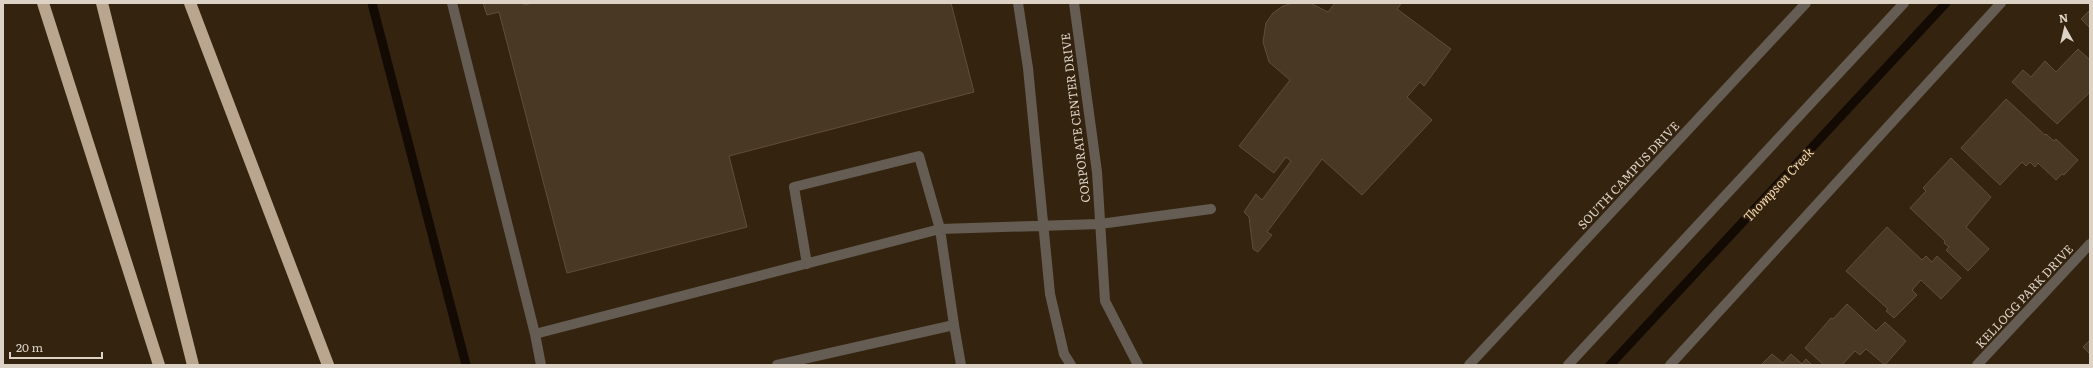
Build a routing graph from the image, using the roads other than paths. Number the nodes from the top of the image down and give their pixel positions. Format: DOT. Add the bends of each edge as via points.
graph roads {
  1 [pos="43,3"];
  2 [pos="102,3"];
  3 [pos="190,3"];
  4 [pos="452,3"];
  5 [pos="1018,3"];
  6 [pos="1074,3"];
  7 [pos="1806,3"];
  8 [pos="1904,3"];
  9 [pos="2001,3"];
  10 [pos="1211,209"];
  11 [pos="1100,224"];
  12 [pos="1042,225"];
  13 [pos="940,229"];
  14 [pos="2090,244"];
  15 [pos="807,264"];
  16 [pos="954,325"];
  17 [pos="535,334"];
  18 [pos="801,362"];
  19 [pos="159,365"];
  20 [pos="193,365"];
  21 [pos="328,365"];
  22 [pos="541,365"];
  23 [pos="777,365"];
  24 [pos="961,365"];
  25 [pos="1071,365"];
  26 [pos="1138,365"];
  27 [pos="1469,365"];
  28 [pos="1568,365"];
  29 [pos="1670,365"];
  30 [pos="1977,365"];
  1 -- 19 [label="highway"];
  2 -- 20 [label="highway"];
  3 -- 21 [label="highway"];
  4 -- 17 [label="street"];
  5 -- 12 [label="street" via="1028,68"];
  6 -- 11 [label="street, CORPORATE CENTER DRIVE" via="1097,172"];
  7 -- 27 [label="street, SOUTH CAMPUS DRIVE"];
  8 -- 28 [label="street"];
  9 -- 29 [label="street"];
  10 -- 11 [label="street"];
  11 -- 12 [label="street"];
  11 -- 26 [label="street, CORPORATE CENTER DRIVE" via="1105,301"];
  12 -- 13 [label="street"];
  12 -- 25 [label="street" via="1050,294 1064,354"];
  13 -- 15 [label="street"];
  13 -- 15 [label="street" via="919,156 794,187"];
  13 -- 16 [label="street"];
  14 -- 30 [label="street, KELLOGG PARK DRIVE"];
  15 -- 17 [label="street"];
  16 -- 18 [label="street"];
  16 -- 24 [label="street"];
  17 -- 22 [label="street"];
  18 -- 23 [label="street"];
}
